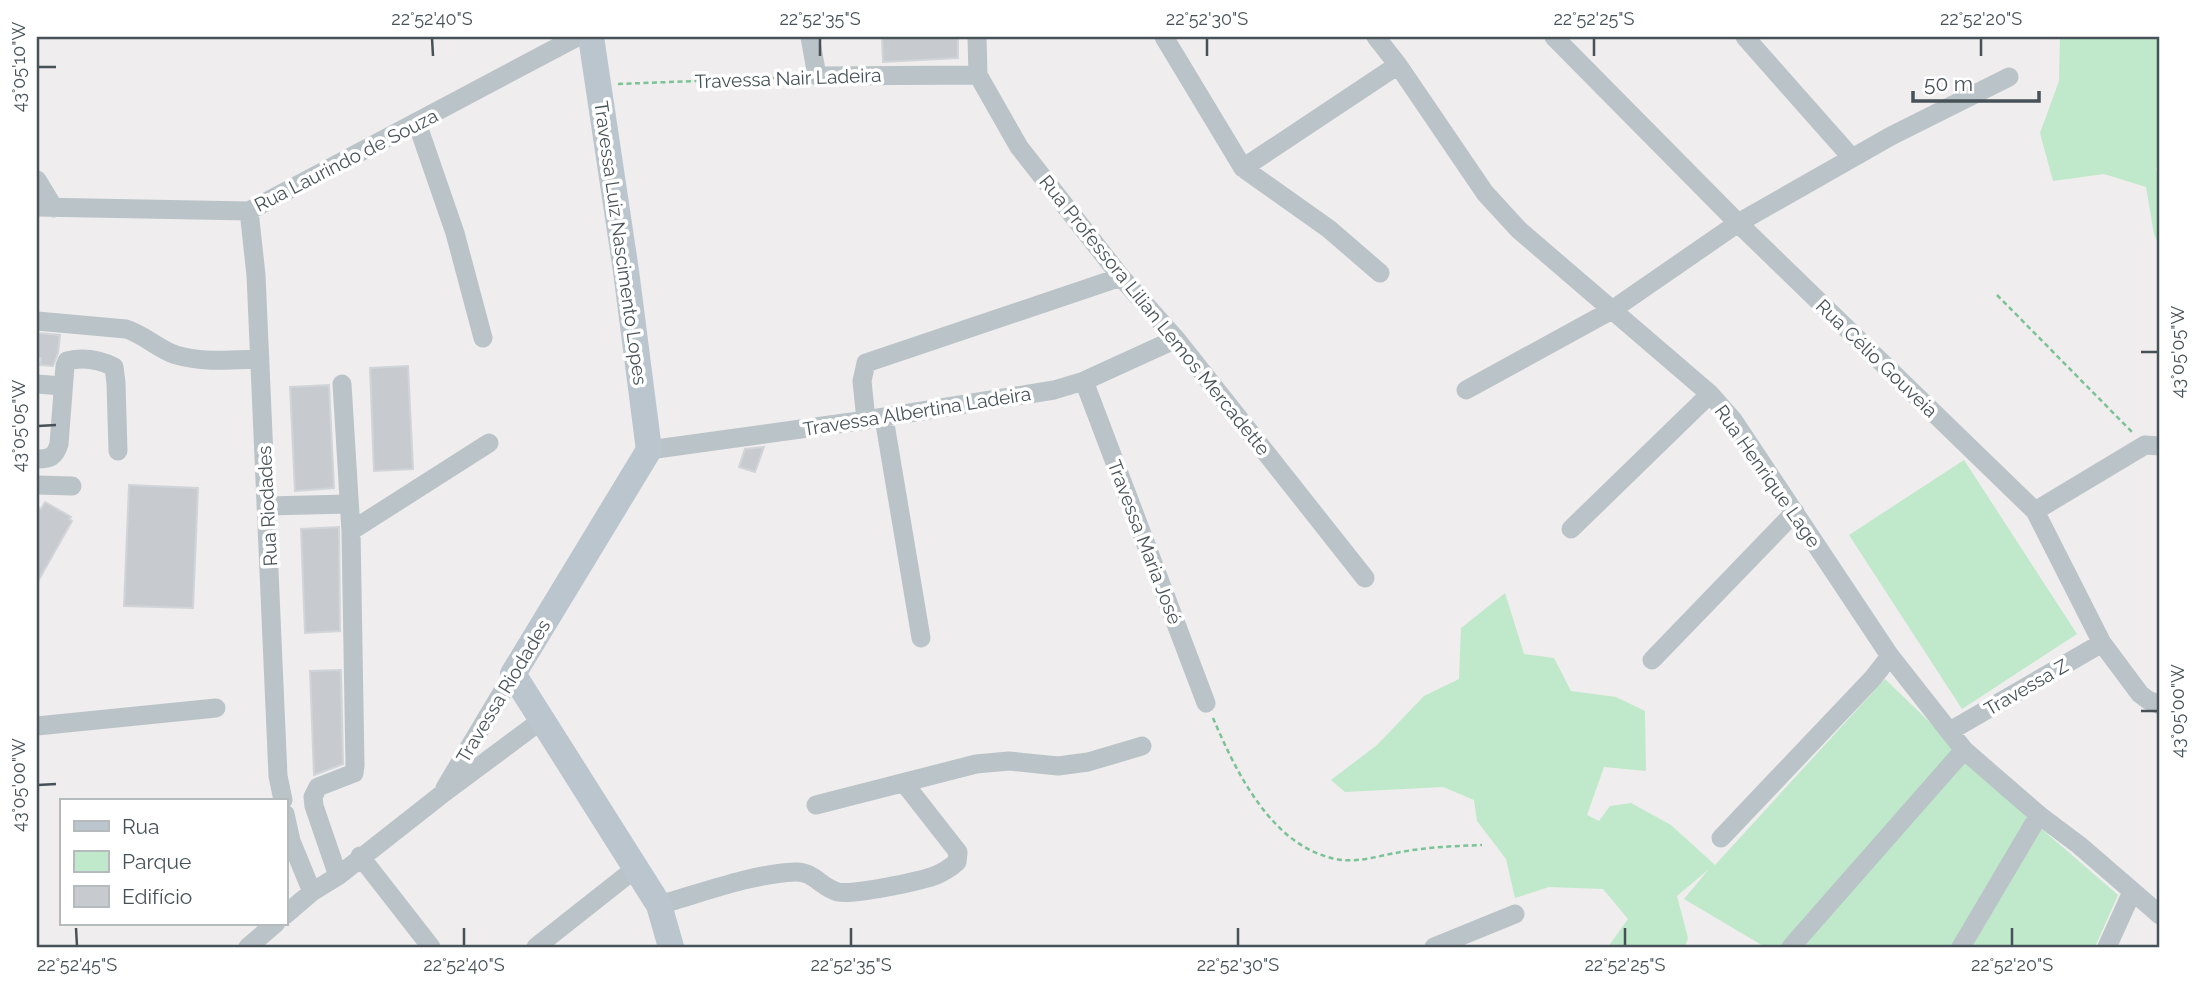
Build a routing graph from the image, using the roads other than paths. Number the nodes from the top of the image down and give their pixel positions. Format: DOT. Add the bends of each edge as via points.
graph roads {
  1 [pos="577,37"];
  2 [pos="591,37"];
  3 [pos="810,37"];
  4 [pos="977,37"];
  5 [pos="1164,37"];
  6 [pos="1376,37"];
  7 [pos="1554,37"];
  8 [pos="1745,37"];
  9 [pos="1398,65"];
  10 [pos="978,75"];
  11 [pos="2009,77"];
  12 [pos="417,123"];
  13 [pos="1852,158"];
  14 [pos="1244,168"];
  15 [pos="37,180"];
  16 [pos="45,208"];
  17 [pos="249,211"];
  18 [pos="1738,223"];
  19 [pos="1380,273"];
  20 [pos="1121,277"];
  21 [pos="1612,310"];
  22 [pos="37,321"];
  23 [pos="483,338"];
  24 [pos="1176,339"];
  25 [pos="260,359"];
  26 [pos="1084,381"];
  27 [pos="37,384"];
  28 [pos="342,384"];
  29 [pos="62,386"];
  30 [pos="1466,390"];
  31 [pos="1710,394"];
  32 [pos="875,419"];
  33 [pos="489,443"];
  34 [pos="2153,446"];
  35 [pos="649,450"];
  36 [pos="118,451"];
  37 [pos="37,459"];
  38 [pos="37,485"];
  39 [pos="72,486"];
  40 [pos="349,504"];
  41 [pos="267,506"];
  42 [pos="2035,511"];
  43 [pos="1794,512"];
  44 [pos="1571,529"];
  45 [pos="351,531"];
  46 [pos="1365,579"];
  47 [pos="921,638"];
  48 [pos="2102,643"];
  49 [pos="1890,656"];
  50 [pos="1652,660"];
  51 [pos="513,674"];
  52 [pos="1206,703"];
  53 [pos="2160,705"];
  54 [pos="216,708"];
  55 [pos="543,719"];
  56 [pos="37,726"];
  57 [pos="1950,731"];
  58 [pos="1142,746"];
  59 [pos="1964,750"];
  60 [pos="904,783"];
  61 [pos="441,795"];
  62 [pos="283,799"];
  63 [pos="816,805"];
  64 [pos="2039,815"];
  65 [pos="287,823"];
  66 [pos="1721,838"];
  67 [pos="360,856"];
  68 [pos="636,868"];
  69 [pos="338,876"];
  70 [pos="312,892"];
  71 [pos="2132,892"];
  72 [pos="659,905"];
  73 [pos="287,913"];
  74 [pos="1515,914"];
  75 [pos="2160,915"];
  76 [pos="274,925"];
  77 [pos="247,947"];
  78 [pos="431,947"];
  79 [pos="536,947"];
  80 [pos="671,947"];
  81 [pos="1434,947"];
  82 [pos="1791,947"];
  83 [pos="1961,947"];
  84 [pos="2107,947"];
  1 -- 12 [label="street, Rua Laurindo de Souza"];
  2 -- 35 [label="street, Travessa Luiz Nascimento Lopes"];
  3 -- 10 [label="street, Travessa Nair Ladeira" via="817,76"];
  4 -- 10 [label="street, Rua Professora Lilian Lemos Mercadette"];
  5 -- 14 [label="street"];
  6 -- 9 [label="street, Rua Henrique Lage"];
  7 -- 18 [label="street, Rua Célio Gouveia"];
  8 -- 13 [label="street"];
  9 -- 14 [label="street"];
  9 -- 21 [label="street, Rua Henrique Lage" via="1485,193 1519,230"];
  10 -- 20 [label="street, Rua Professora Lilian Lemos Mercadette" via="1019,147"];
  11 -- 13 [label="street"];
  12 -- 17 [label="street, Rua Laurindo de Souza"];
  12 -- 23 [label="street" via="455,233"];
  13 -- 18 [label="street"];
  14 -- 19 [label="street" via="1329,229"];
  15 -- 16 [label="street"];
  16 -- 17 [label="street, Rua Laurindo de Souza"];
  17 -- 25 [label="street, Rua Riodades"];
  18 -- 21 [label="street"];
  18 -- 42 [label="street, Rua Célio Gouveia"];
  20 -- 24 [label="street, Rua Professora Lilian Lemos Mercadette"];
  20 -- 32 [label="street" via="866,363 862,382"];
  21 -- 30 [label="street"];
  21 -- 31 [label="street, Rua Henrique Lage"];
  22 -- 25 [label="street" via="127,329 176,355 204,360"];
  24 -- 26 [label="street, Travessa Albertina Ladeira"];
  24 -- 46 [label="street, Rua Professora Lilian Lemos Mercadette"];
  25 -- 41 [label="street, Rua Riodades"];
  26 -- 32 [label="street, Travessa Albertina Ladeira"];
  26 -- 52 [label="street, Travessa Maria José"];
  27 -- 29 [label="street"];
  28 -- 40 [label="street"];
  29 -- 36 [label="street" via="67,361 103,361 114,367"];
  29 -- 37 [label="street" via="56,454"];
  31 -- 43 [label="street, Rua Henrique Lage"];
  31 -- 44 [label="street"];
  32 -- 35 [label="street, Travessa Albertina Ladeira"];
  32 -- 47 [label="street"];
  33 -- 45 [label="street"];
  34 -- 42 [label="street"];
  35 -- 51 [label="street, Travessa Riodades"];
  38 -- 39 [label="street"];
  40 -- 41 [label="street"];
  40 -- 45 [label="street"];
  41 -- 62 [label="street, Rua Riodades" via="278,776"];
  42 -- 48 [label="street, Rua Célio Gouveia"];
  43 -- 49 [label="street, Rua Henrique Lage"];
  43 -- 50 [label="street"];
  45 -- 69 [label="street" via="355,769 351,776 318,787 313,797"];
  48 -- 53 [label="street, Rua Célio Gouveia" via="2140,694"];
  48 -- 57 [label="street, Travessa Z"];
  49 -- 57 [label="street, Rua Henrique Lage"];
  49 -- 66 [label="street"];
  51 -- 55 [label="street"];
  51 -- 61 [label="street, Travessa Riodades"];
  54 -- 56 [label="street"];
  55 -- 61 [label="street"];
  55 -- 68 [label="street"];
  57 -- 59 [label="street, Rua Henrique Lage"];
  58 -- 60 [label="street" via="1058,766 1009,761 976,764"];
  59 -- 64 [label="street, Rua Henrique Lage"];
  59 -- 82 [label="street"];
  60 -- 63 [label="street"];
  60 -- 72 [label="street" via="958,852 950,869 895,886 846,892 836,891 813,875 793,872"];
  61 -- 67 [label="street, Travessa Riodades"];
  64 -- 71 [label="street, Rua Henrique Lage"];
  64 -- 83 [label="street"];
  65 -- 70 [label="street"];
  67 -- 69 [label="street, Travessa Riodades"];
  67 -- 78 [label="street"];
  68 -- 72 [label="street"];
  68 -- 79 [label="street"];
  69 -- 70 [label="street, Travessa Riodades"];
  70 -- 73 [label="street, Travessa Riodades"];
  71 -- 75 [label="street, Rua Henrique Lage"];
  71 -- 84 [label="street"];
  72 -- 80 [label="street"];
  74 -- 81 [label="street"];
  76 -- 77 [label="street"];
}
